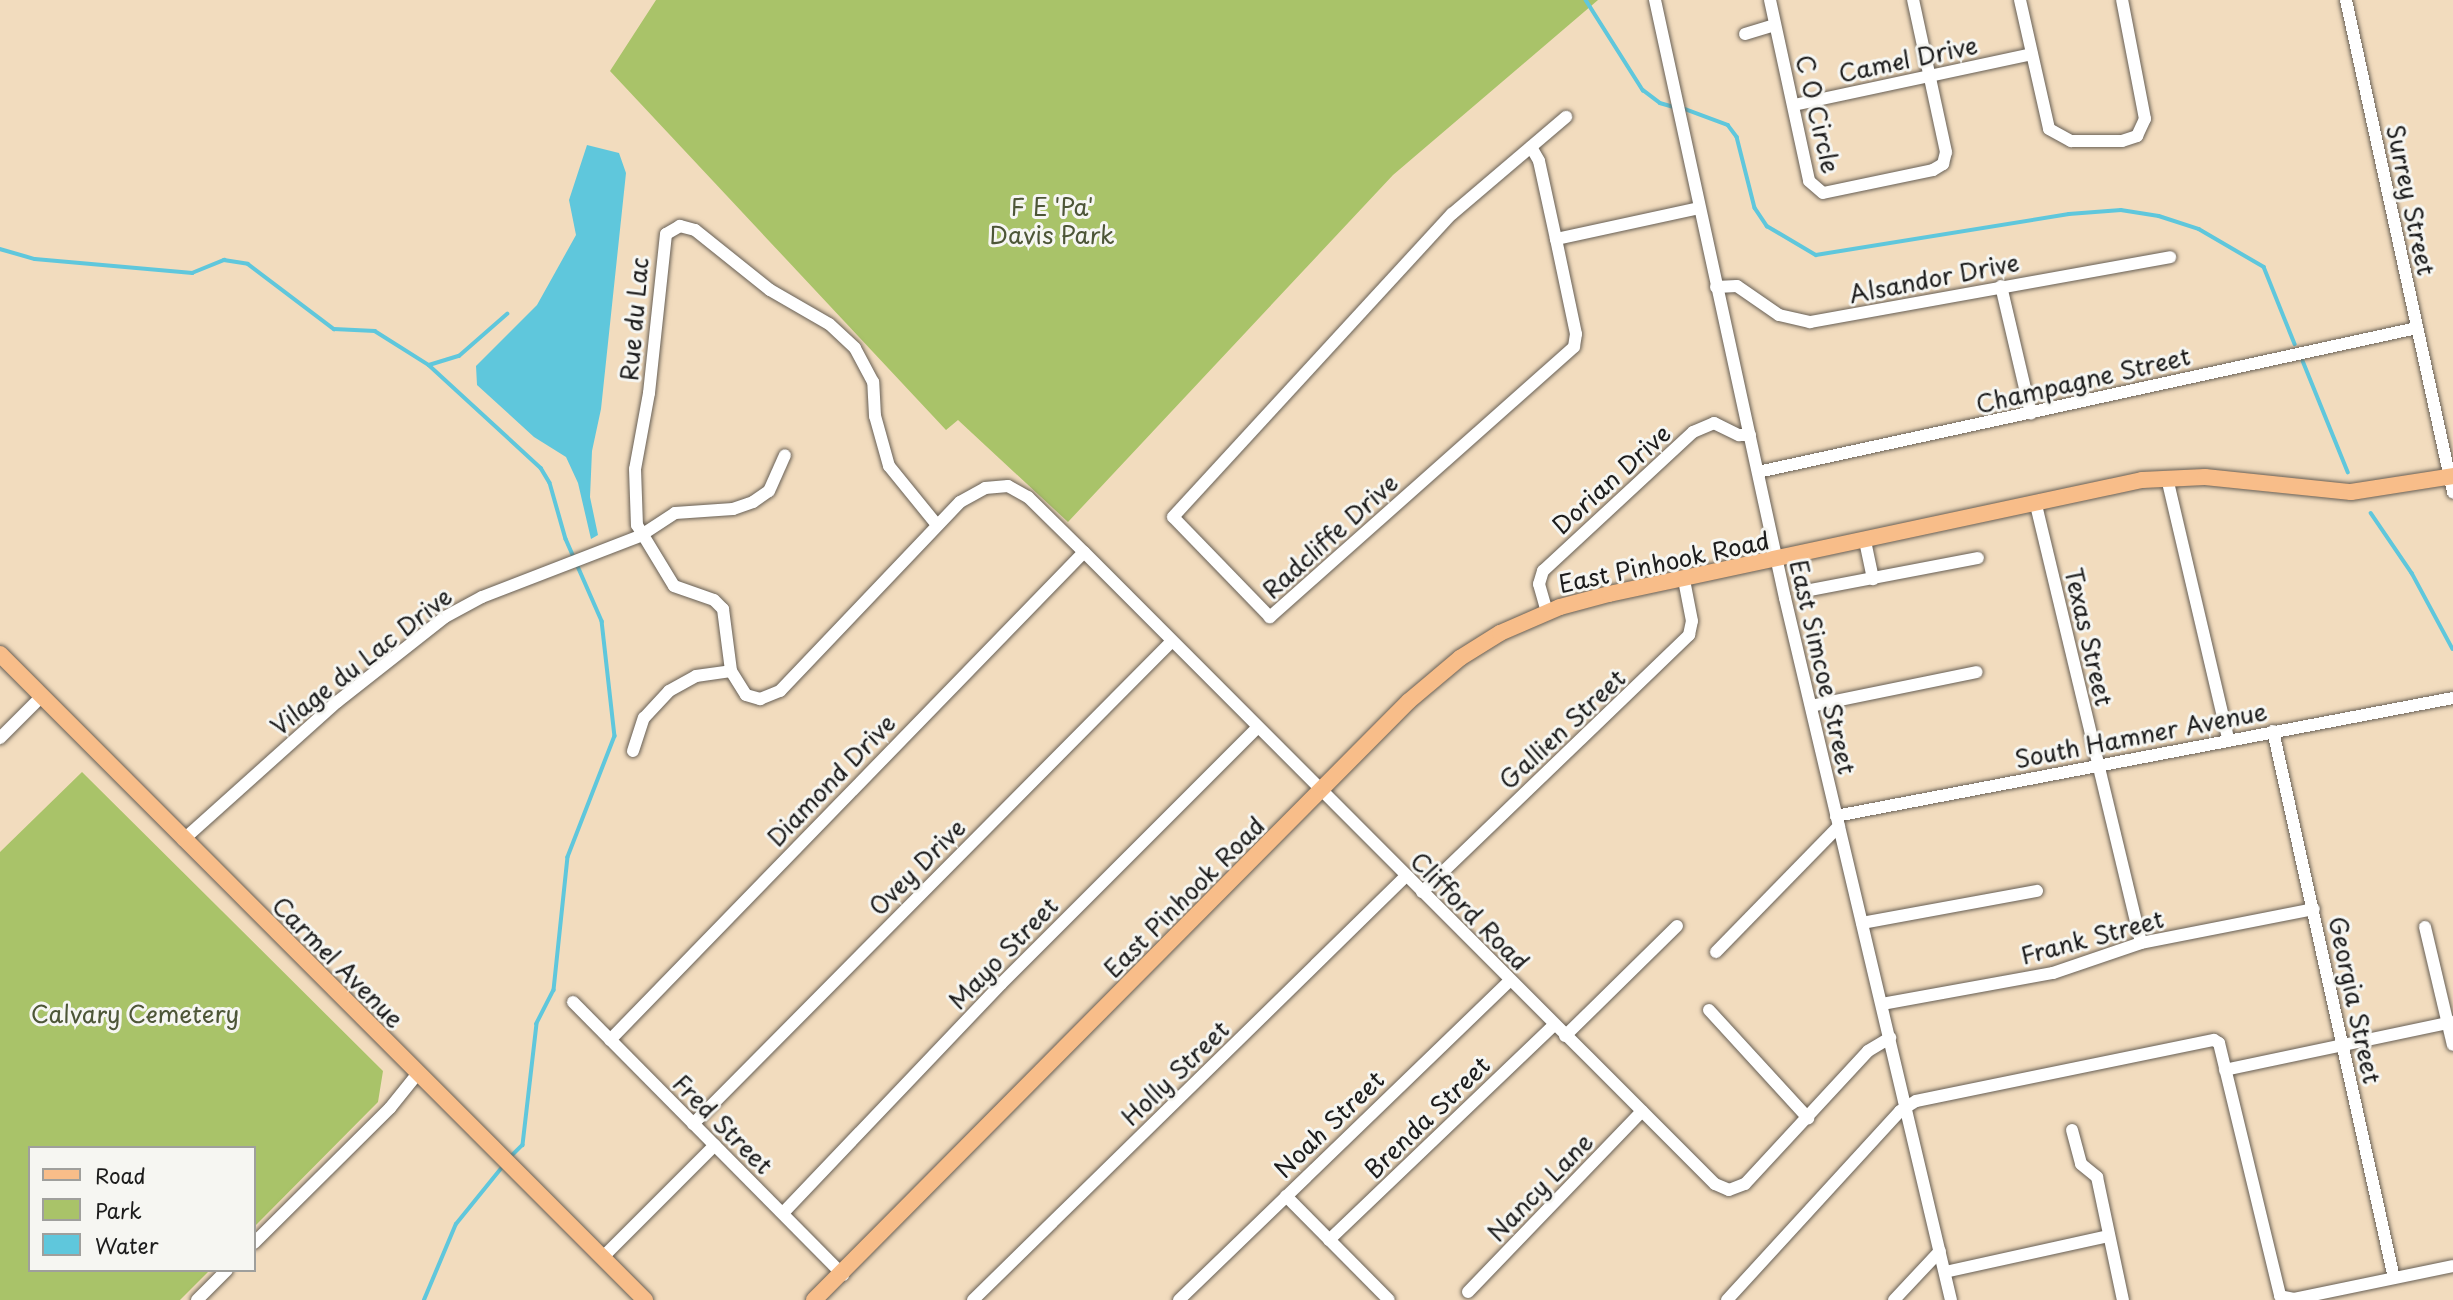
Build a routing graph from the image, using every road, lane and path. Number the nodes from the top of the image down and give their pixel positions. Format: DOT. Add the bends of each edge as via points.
graph roads {
  1 [pos="1655,0"];
  2 [pos="1770,0"];
  3 [pos="1913,0"];
  4 [pos="2020,0"];
  5 [pos="2122,0"];
  6 [pos="2346,0"];
  7 [pos="1775,25"];
  8 [pos="1745,33"];
  9 [pos="2032,54"];
  10 [pos="1929,75"];
  11 [pos="1794,105"];
  12 [pos="1566,117"];
  13 [pos="1531,147"];
  14 [pos="1699,208"];
  15 [pos="1556,239"];
  16 [pos="2170,257"];
  17 [pos="2001,286"];
  18 [pos="1716,287"];
  19 [pos="2417,328"];
  20 [pos="2031,414"];
  21 [pos="1750,435"];
  22 [pos="785,456"];
  23 [pos="1758,472"];
  24 [pos="2167,478"];
  25 [pos="2452,481"];
  26 [pos="1027,497"];
  27 [pos="2036,505"];
  28 [pos="937,525"];
  29 [pos="640,536"];
  30 [pos="1866,541"];
  31 [pos="1084,552"];
  32 [pos="1978,558"];
  33 [pos="1777,561"];
  34 [pos="1873,579"];
  35 [pos="1684,580"];
  36 [pos="1805,592"];
  37 [pos="1548,612"];
  38 [pos="1172,641"];
  39 [pos="0,654"];
  40 [pos="732,671"];
  41 [pos="1977,673"];
  42 [pos="41,696"];
  43 [pos="2453,698"];
  44 [pos="1811,706"];
  45 [pos="1258,727"];
  46 [pos="2273,731"];
  47 [pos="0,738"];
  48 [pos="2228,739"];
  49 [pos="633,751"];
  50 [pos="2098,765"];
  51 [pos="1322,792"];
  52 [pos="1838,821"];
  53 [pos="183,840"];
  54 [pos="1406,876"];
  55 [pos="2037,891"];
  56 [pos="1422,892"];
  57 [pos="2314,909"];
  58 [pos="1862,923"];
  59 [pos="1677,926"];
  60 [pos="2425,927"];
  61 [pos="2141,943"];
  62 [pos="1716,952"];
  63 [pos="1510,979"];
  64 [pos="573,1002"];
  65 [pos="1882,1004"];
  66 [pos="1709,1010"];
  67 [pos="2451,1023"];
  68 [pos="1554,1025"];
  69 [pos="1565,1035"];
  70 [pos="1890,1038"];
  71 [pos="610,1040"];
  72 [pos="2344,1045"];
  73 [pos="2453,1045"];
  74 [pos="2225,1070"];
  75 [pos="418,1073"];
  76 [pos="1907,1105"];
  77 [pos="1642,1111"];
  78 [pos="1808,1118"];
  79 [pos="694,1124"];
  80 [pos="2072,1130"];
  81 [pos="715,1146"];
  82 [pos="1286,1196"];
  83 [pos="783,1213"];
  84 [pos="2109,1236"];
  85 [pos="1328,1240"];
  86 [pos="256,1241"];
  87 [pos="1940,1251"];
  88 [pos="603,1257"];
  89 [pos="2453,1266"];
  90 [pos="225,1272"];
  91 [pos="1945,1272"];
  92 [pos="843,1275"];
  93 [pos="2395,1278"];
  94 [pos="1468,1292"];
  95 [pos="2294,1299"];
  96 [pos="197,1300"];
  97 [pos="645,1300"];
  98 [pos="814,1300"];
  99 [pos="973,1300"];
  100 [pos="1179,1300"];
  101 [pos="1389,1300"];
  102 [pos="1727,1300"];
  103 [pos="1894,1300"];
  104 [pos="1951,1300"];
  105 [pos="2123,1300"];
  1 -- 14 [label="street, East Simcoe Street"];
  2 -- 7 [label="street, C O Circle"];
  3 -- 10 [label="street, C O Circle"];
  4 -- 9 [label="street"];
  5 -- 9 [label="street" via="2145,118 2141,131 2131,140 2071,141 2055,136 2044,121"];
  6 -- 19 [label="street, Surrey Street"];
  7 -- 8 [label="street"];
  7 -- 11 [label="street, C O Circle"];
  9 -- 10 [label="street, Camel Drive"];
  10 -- 11 [label="street, Camel Drive"];
  10 -- 11 [label="street, C O Circle" via="1946,152 1943,164 1933,170 1819,192 1809,181"];
  12 -- 13 [label="street, Radcliffe Drive"];
  13 -- 15 [label="street, Radcliffe Drive" via="1539,161"];
  13 -- 15 [label="street, Radcliffe Drive" via="1452,214 1173,517 1270,617 1571,352 1576,334"];
  14 -- 15 [label="street"];
  14 -- 18 [label="street, East Simcoe Street"];
  16 -- 17 [label="street, Alsandor Drive"];
  17 -- 18 [label="street, Alsandor Drive" via="1810,322 1779,315 1738,286"];
  17 -- 20 [label="street"];
  18 -- 21 [label="street, East Simcoe Street"];
  19 -- 20 [label="street, Champagne Street"];
  19 -- 25 [label="street, Surrey Street"];
  20 -- 23 [label="street, Champagne Street"];
  21 -- 23 [label="street, East Simcoe Street"];
  21 -- 37 [label="street, Dorian Drive" via="1714,423 1693,432 1544,571 1539,584"];
  22 -- 29 [label="street, Vilage du Lac Drive" via="762,497 733,509 675,513"];
  23 -- 33 [label="street, East Simcoe Street"];
  24 -- 25 [label="main road, East Pinhook Road" via="2205,477 2339,492"];
  24 -- 27 [label="main road, East Pinhook Road" via="2103,487"];
  24 -- 48 [label="street"];
  26 -- 28 [label="street, Rue du Lac" via="1008,486 985,488 960,502"];
  26 -- 31 [label="street, Clifford Road"];
  27 -- 30 [label="main road, East Pinhook Road"];
  27 -- 50 [label="street, Texas Street"];
  28 -- 29 [label="street, Rue du Lac" via="889,466 875,416 873,383 855,348 829,324 771,290 695,230 680,226 662,240 654,350 635,469"];
  28 -- 40 [label="street, Rue du Lac" via="780,691 768,698 751,697 738,688"];
  29 -- 40 [label="street, Rue du Lac" via="674,586 714,600 723,609"];
  29 -- 53 [label="street, Vilage du Lac Drive" via="482,597 445,617 337,702"];
  30 -- 33 [label="main road, East Pinhook Road"];
  30 -- 34 [label="street"];
  31 -- 38 [label="street, Clifford Road"];
  31 -- 71 [label="street, Diamond Drive"];
  32 -- 34 [label="street"];
  33 -- 35 [label="main road, East Pinhook Road"];
  33 -- 44 [label="street, East Simcoe Street"];
  34 -- 36 [label="street"];
  35 -- 37 [label="main road, East Pinhook Road"];
  35 -- 56 [label="street, Gallien Street" via="1692,621 1689,635"];
  37 -- 51 [label="main road, East Pinhook Road" via="1484,642 1434,678"];
  38 -- 45 [label="street, Clifford Road"];
  38 -- 79 [label="street, Ovey Drive"];
  39 -- 42 [label="main road, Carmel Avenue"];
  40 -- 49 [label="street" via="696,676 668,691 644,718"];
  41 -- 44 [label="street"];
  42 -- 47 [label="street"];
  42 -- 53 [label="main road, Carmel Avenue"];
  43 -- 46 [label="street, South Hamner Avenue"];
  44 -- 52 [label="street, East Simcoe Street"];
  45 -- 51 [label="street, Clifford Road"];
  45 -- 83 [label="street, Mayo Street" via="1001,984"];
  46 -- 48 [label="street, South Hamner Avenue"];
  46 -- 57 [label="street, Georgia Street"];
  48 -- 50 [label="street, South Hamner Avenue"];
  50 -- 52 [label="street, South Hamner Avenue"];
  50 -- 61 [label="street, Texas Street"];
  51 -- 54 [label="street, Clifford Road"];
  51 -- 92 [label="main road, East Pinhook Road" via="1148,961"];
  52 -- 58 [label="street, East Simcoe Street"];
  52 -- 62 [label="street"];
  53 -- 75 [label="main road, Carmel Avenue"];
  54 -- 56 [label="street, Clifford Road"];
  54 -- 99 [label="street, Holly Street"];
  55 -- 58 [label="street"];
  56 -- 63 [label="street, Clifford Road"];
  57 -- 61 [label="street, Frank Street"];
  57 -- 72 [label="street, Georgia Street"];
  58 -- 65 [label="street, East Simcoe Street"];
  59 -- 69 [label="street"];
  60 -- 67 [label="street"];
  61 -- 65 [label="street, Frank Street" via="2053,973"];
  63 -- 68 [label="street, Clifford Road"];
  63 -- 82 [label="street, Noah Street"];
  64 -- 71 [label="street, Fred Street"];
  65 -- 70 [label="street, East Simcoe Street"];
  66 -- 78 [label="street"];
  67 -- 72 [label="street"];
  67 -- 73 [label="street"];
  68 -- 69 [label="street, Clifford Road"];
  68 -- 85 [label="street, Brenda Street"];
  69 -- 77 [label="street, Clifford Road"];
  70 -- 76 [label="street, East Simcoe Street"];
  70 -- 78 [label="street, Clifford Road" via="1868,1051"];
  71 -- 79 [label="street, Fred Street"];
  72 -- 74 [label="street"];
  72 -- 93 [label="street, Georgia Street"];
  74 -- 76 [label="street" via="2219,1043 2214,1040 1923,1098"];
  74 -- 95 [label="street" via="2274,1283 2280,1296"];
  75 -- 86 [label="street" via="390,1108"];
  75 -- 88 [label="main road, Carmel Avenue"];
  76 -- 87 [label="street, East Simcoe Street"];
  76 -- 102 [label="street"];
  77 -- 78 [label="street, Clifford Road" via="1703,1174 1730,1190 1754,1177"];
  77 -- 94 [label="street, Nancy Lane"];
  79 -- 81 [label="street, Fred Street"];
  80 -- 84 [label="street" via="2081,1164 2097,1177"];
  81 -- 83 [label="street, Fred Street"];
  81 -- 88 [label="street"];
  82 -- 85 [label="street"];
  82 -- 100 [label="street, Noah Street"];
  83 -- 92 [label="street, Fred Street"];
  84 -- 91 [label="street"];
  84 -- 105 [label="street"];
  85 -- 101 [label="street"];
  87 -- 91 [label="street, East Simcoe Street"];
  87 -- 103 [label="street"];
  88 -- 97 [label="main road, Carmel Avenue"];
  89 -- 93 [label="street"];
  90 -- 96 [label="street"];
  91 -- 104 [label="street, East Simcoe Street"];
  92 -- 98 [label="main road, East Pinhook Road"];
  93 -- 95 [label="street"];
}
